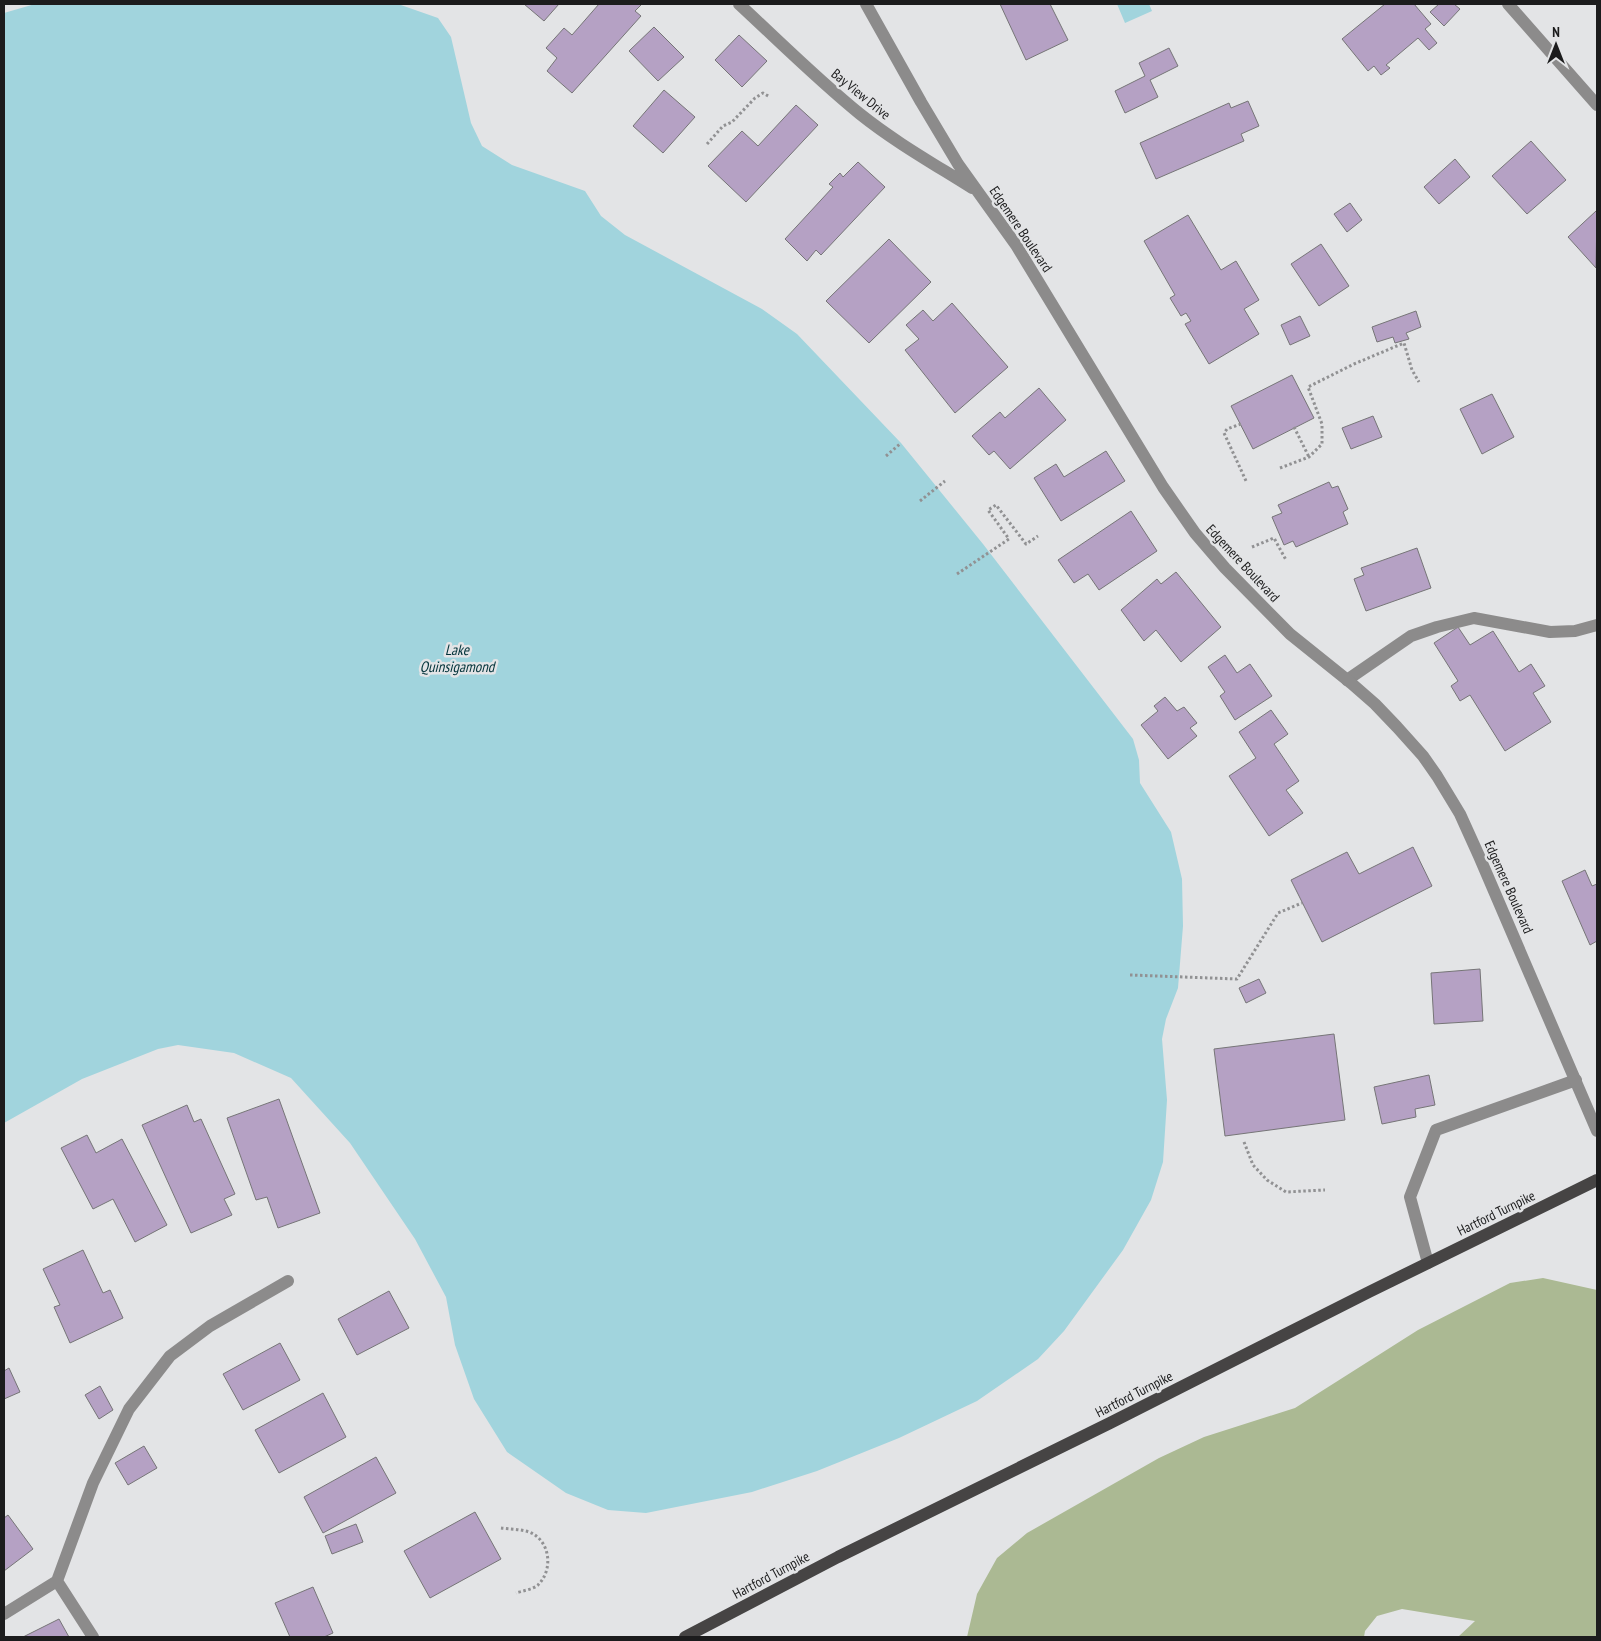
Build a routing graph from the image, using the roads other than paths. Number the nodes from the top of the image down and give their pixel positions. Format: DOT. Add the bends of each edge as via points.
graph roads {
  1 [pos="739,4"];
  2 [pos="866,4"];
  3 [pos="1508,4"];
  4 [pos="1597,105"];
  5 [pos="977,191"];
  6 [pos="1597,625"];
  7 [pos="1348,680"];
  8 [pos="1576,1080"];
  9 [pos="1597,1131"];
  10 [pos="1597,1180"];
  11 [pos="1428,1263"];
  12 [pos="288,1281"];
  13 [pos="57,1580"];
  14 [pos="4,1614"];
  15 [pos="93,1637"];
  16 [pos="685,1637"];
  1 -- 5 [label="street, Bay View Drive" via="862,116"];
  2 -- 5 [label="street, Edgemere Boulevard" via="921,102"];
  3 -- 4 [label="street"];
  5 -- 7 [label="street, Edgemere Boulevard" via="1016,245 1163,487 1195,533 1224,568 1290,634"];
  6 -- 7 [label="street" via="1575,631 1550,632 1474,618 1411,636"];
  7 -- 8 [label="street, Edgemere Boulevard" via="1418,751 1460,814"];
  8 -- 9 [label="street, Edgemere Boulevard"];
  8 -- 11 [label="street" via="1436,1130 1410,1197"];
  10 -- 11 [label="main road, Hartford Turnpike"];
  11 -- 16 [label="main road, Hartford Turnpike" via="838,1556"];
  12 -- 13 [label="street" via="210,1326 170,1356 129,1409 93,1483"];
  13 -- 14 [label="street"];
  13 -- 15 [label="street"];
}
